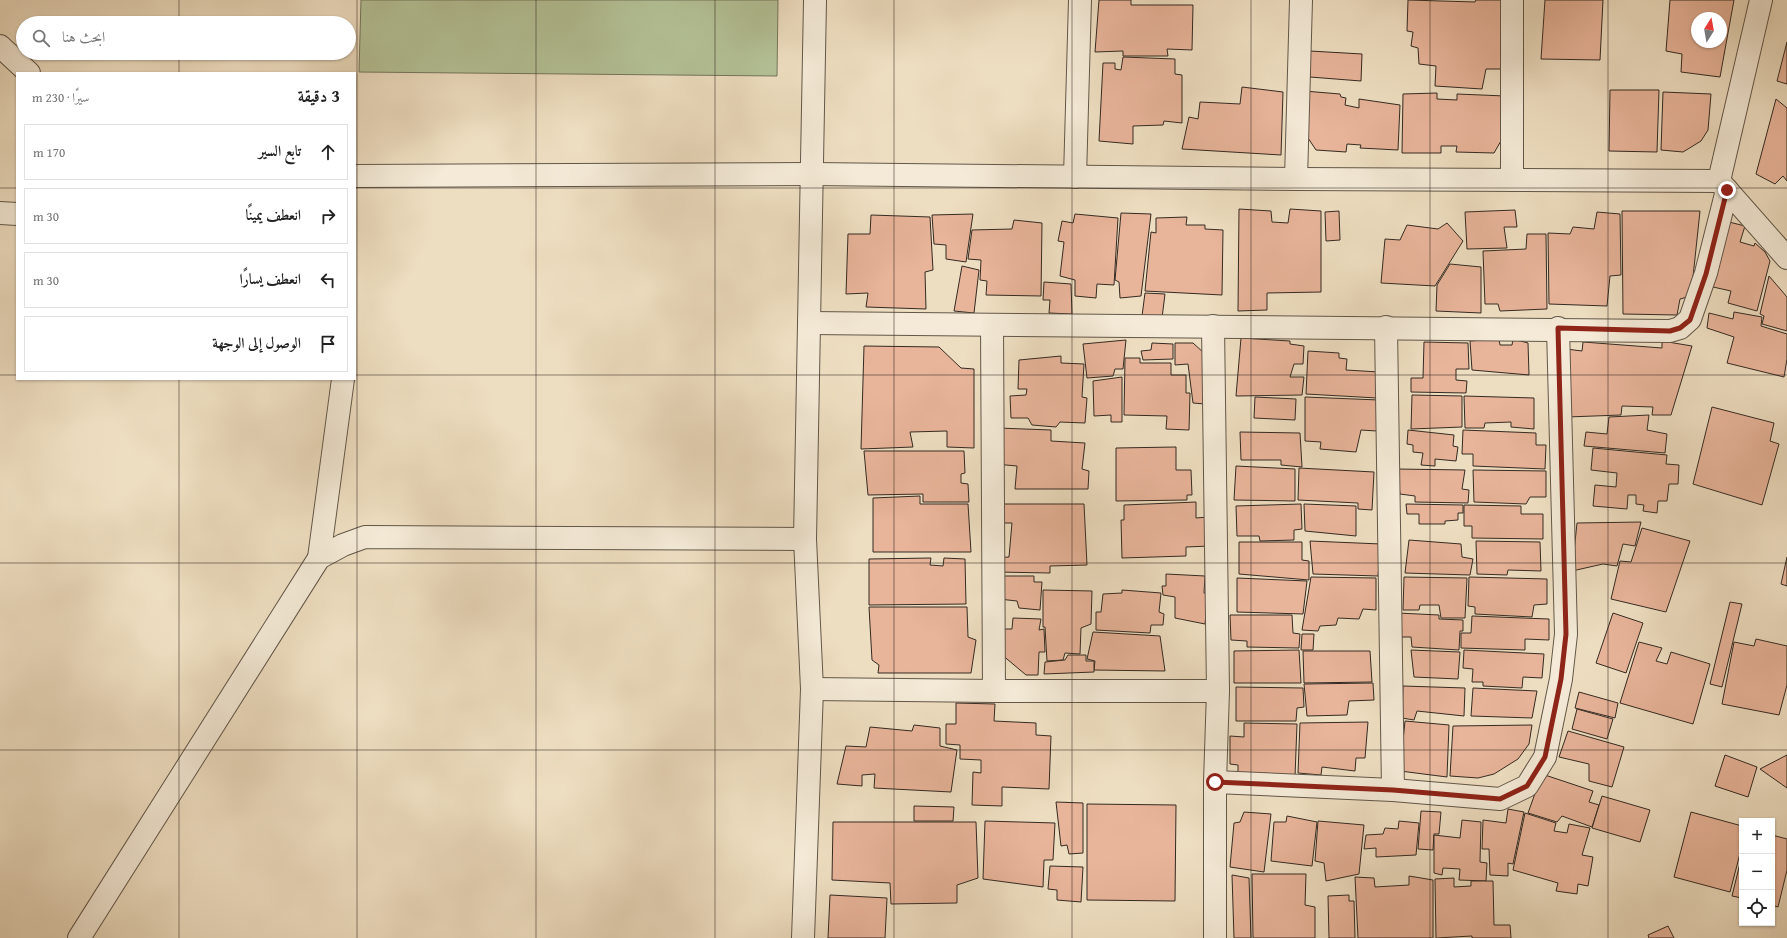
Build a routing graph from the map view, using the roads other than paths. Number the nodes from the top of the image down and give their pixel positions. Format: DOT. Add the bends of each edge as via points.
graph roads {
  1 [pos="815,0"];
  2 [pos="1080,0"];
  3 [pos="1300,0"];
  4 [pos="1512,0"];
  5 [pos="1761,0"];
  6 [pos="0,46"];
  7 [pos="28,72"];
  8 [pos="812,174"];
  9 [pos="356,176"];
  10 [pos="1075,178"];
  11 [pos="1296,180"];
  12 [pos="1512,180"];
  13 [pos="1723,186"];
  14 [pos="0,213"];
  15 [pos="16,214"];
  16 [pos="1787,258"];
  17 [pos="809,323"];
  18 [pos="992,325"];
  19 [pos="1213,326"];
  20 [pos="1386,327"];
  21 [pos="1558,328"];
  22 [pos="343,380"];
  23 [pos="805,539"];
  24 [pos="319,558"];
  25 [pos="812,688"];
  26 [pos="994,691"];
  27 [pos="1218,691"];
  28 [pos="1215,782"];
  29 [pos="1393,790"];
  30 [pos="79,938"];
  31 [pos="803,938"];
  32 [pos="1215,938"];
  1 -- 8 [label="street"];
  2 -- 10 [label="street"];
  3 -- 11 [label="street"];
  4 -- 12 [label="street"];
  5 -- 13 [label="street"];
  6 -- 7 [label="street"];
  8 -- 9 [label="street"];
  8 -- 10 [label="street"];
  8 -- 17 [label="street"];
  10 -- 11 [label="street"];
  11 -- 12 [label="street"];
  12 -- 13 [label="street"];
  13 -- 16 [label="street"];
  13 -- 21 [label="street" via="1706,274 1690,320 1680,328 1670,331"];
  14 -- 15 [label="street"];
  17 -- 18 [label="street"];
  17 -- 23 [label="street"];
  18 -- 19 [label="street"];
  18 -- 26 [label="street"];
  19 -- 20 [label="street"];
  19 -- 27 [label="street"];
  20 -- 21 [label="street"];
  20 -- 29 [label="street"];
  21 -- 29 [label="street" via="1566,634 1561,679 1545,757 1527,786 1500,799"];
  22 -- 24 [label="street"];
  23 -- 24 [label="street" via="366,537 343,545"];
  23 -- 25 [label="street"];
  24 -- 30 [label="street"];
  25 -- 26 [label="street"];
  25 -- 31 [label="street"];
  26 -- 27 [label="street"];
  27 -- 28 [label="street"];
  28 -- 29 [label="street"];
  28 -- 32 [label="street"];
}
